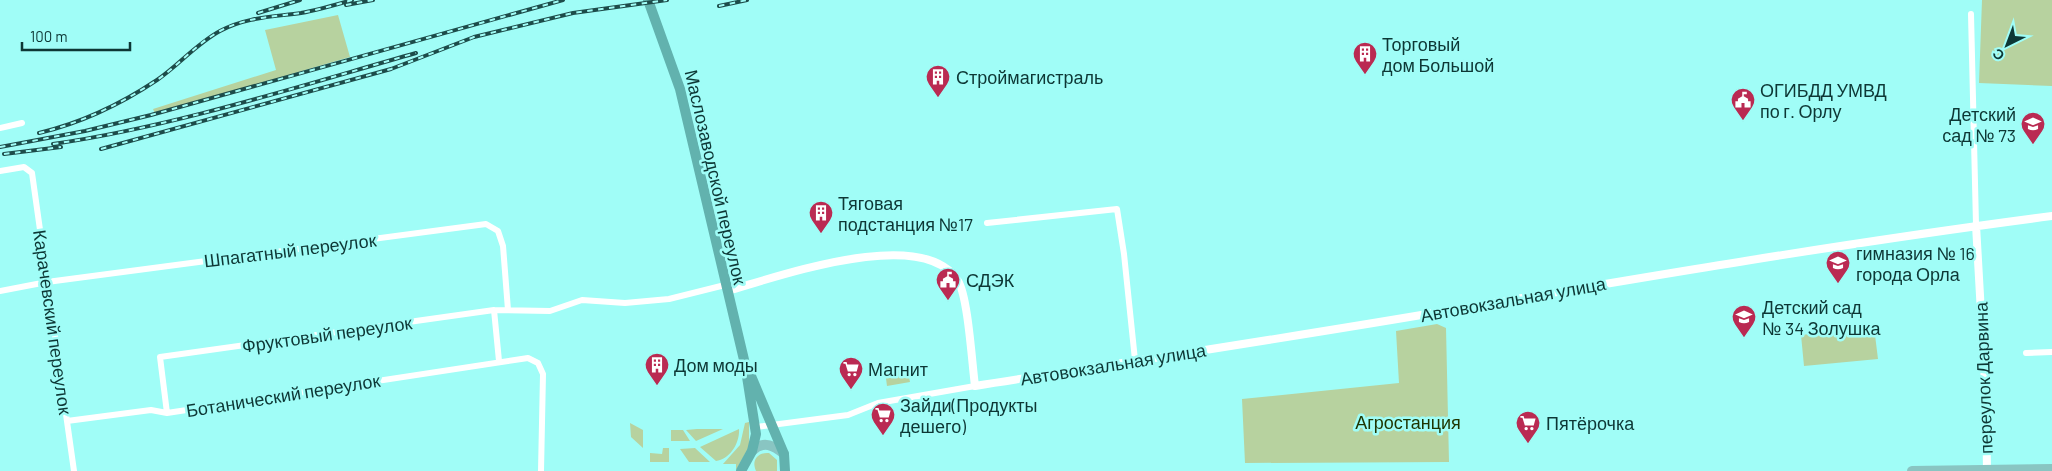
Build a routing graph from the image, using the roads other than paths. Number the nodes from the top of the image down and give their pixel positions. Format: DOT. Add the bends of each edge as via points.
graph roads {
  1 [pos="648,0"];
  2 [pos="1972,14"];
  3 [pos="22,123"];
  4 [pos="0,128"];
  5 [pos="0,172"];
  6 [pos="2052,216"];
  7 [pos="987,223"];
  8 [pos="1976,225"];
  9 [pos="47,282"];
  10 [pos="726,288"];
  11 [pos="0,291"];
  12 [pos="494,310"];
  13 [pos="508,310"];
  14 [pos="2052,352"];
  15 [pos="2026,353"];
  16 [pos="1134,360"];
  17 [pos="499,361"];
  18 [pos="745,364"];
  19 [pos="975,386"];
  20 [pos="167,414"];
  21 [pos="67,421"];
  22 [pos="773,426"];
  23 [pos="756,427"];
  24 [pos="752,451"];
  25 [pos="786,465"];
  26 [pos="744,468"];
  27 [pos="2052,469"];
  28 [pos="1987,470"];
  29 [pos="74,471"];
  30 [pos="541,471"];
  31 [pos="1912,471"];
  1 -- 10 [label="highway, Маслозаводской переулок" via="680,89"];
  2 -- 8 [label="street, переулок Дарвина"];
  3 -- 4 [label="street"];
  5 -- 9 [label="street, Карачевский переулок" via="24,167 32,173"];
  6 -- 8 [label="street, Автовокзальная улица"];
  7 -- 16 [label="street" via="1117,209"];
  8 -- 16 [label="street, Автовокзальная улица"];
  8 -- 28 [label="street, переулок Дарвина"];
  9 -- 11 [label="street, Шпагатный переулок"];
  9 -- 13 [label="street, Шпагатный переулок" via="486,224 498,230 503,246"];
  9 -- 21 [label="street, Карачевский переулок"];
  10 -- 13 [label="street, Фруктовый переулок" via="669,299 625,303 582,300 550,311"];
  10 -- 18 [label="highway, Маслозаводской переулок"];
  10 -- 19 [label="street" via="867,257 904,254 935,261 953,274 963,291"];
  12 -- 13 [label="street, Фруктовый переулок"];
  12 -- 17 [label="street"];
  12 -- 20 [label="street, Фруктовый переулок" via="160,357"];
  14 -- 15 [label="street"];
  16 -- 19 [label="street, Автовокзальная улица"];
  17 -- 20 [label="street, Ботанический переулок"];
  17 -- 30 [label="street, Ботанический переулок" via="528,358 542,368"];
  18 -- 22 [label="highway, Маслозаводской переулок"];
  18 -- 23 [label="highway, Маслозаводской переулок"];
  19 -- 22 [label="street, Автовокзальная улица" via="878,402 848,415"];
  20 -- 21 [label="street, Ботанический переулок" via="151,410"];
  21 -- 29 [label="street, Карачевский переулок"];
  22 -- 23 [label="street, Автовокзальная улица"];
  22 -- 25 [label="highway, Маслозаводской переулок"];
  23 -- 24 [label="highway, Маслозаводской переулок"];
  24 -- 25 [label="main road" via="766,444 772,446"];
  24 -- 26 [label="highway, Маслозаводской переулок"];
  27 -- 28 [label="main road"];
  28 -- 31 [label="main road"];
}
